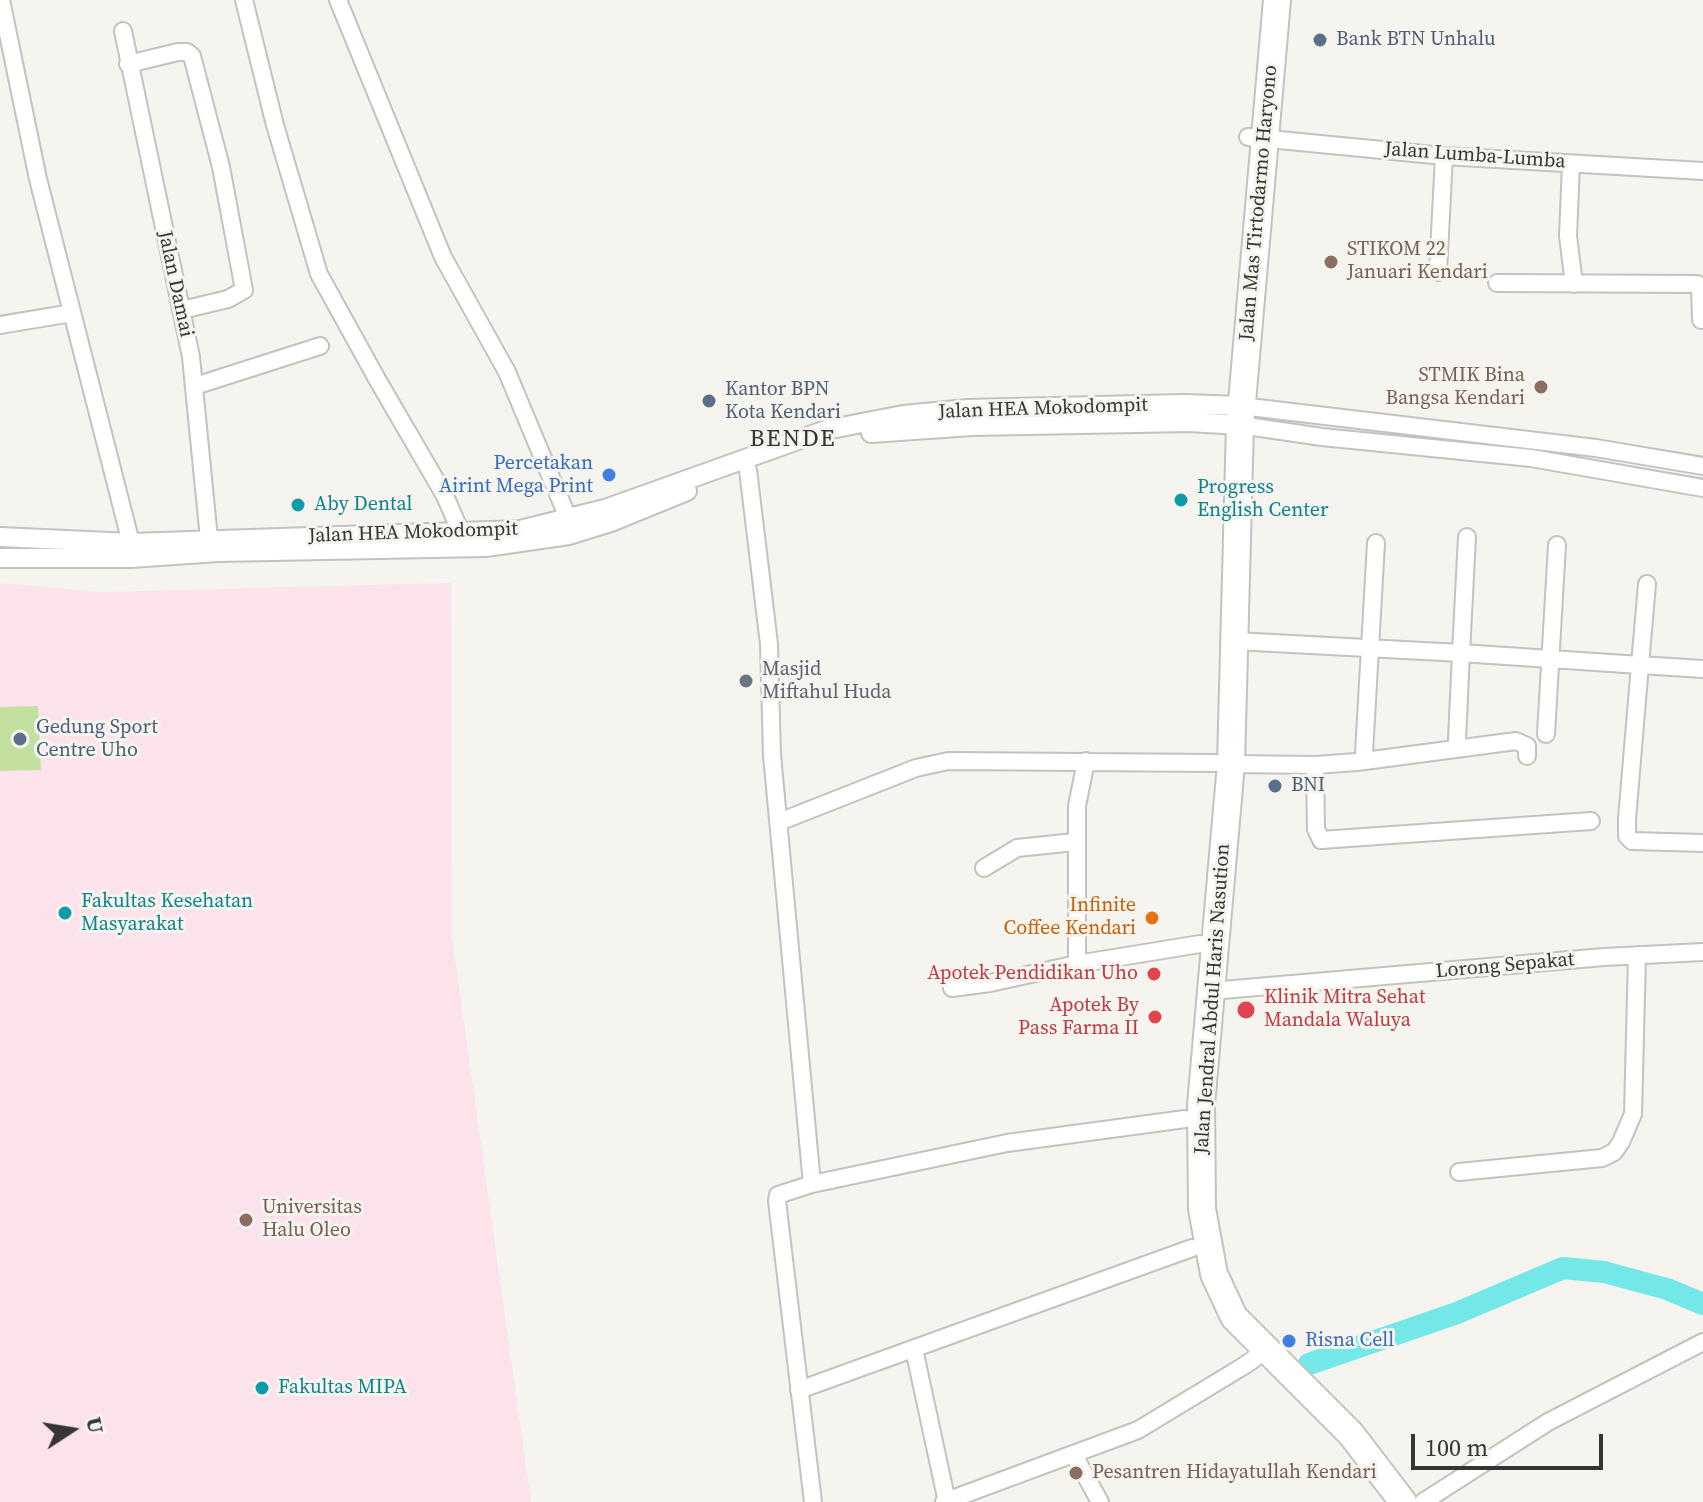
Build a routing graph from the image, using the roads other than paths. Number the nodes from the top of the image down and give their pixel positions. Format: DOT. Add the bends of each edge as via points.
graph roads {
  1 [pos="1,0"];
  2 [pos="244,0"];
  3 [pos="338,0"];
  4 [pos="1261,0"];
  5 [pos="1277,0"];
  6 [pos="123,31"];
  7 [pos="128,64"];
  8 [pos="18,87"];
  9 [pos="0,90"];
  10 [pos="1256,137"];
  11 [pos="1444,156"];
  12 [pos="1571,164"];
  13 [pos="1703,171"];
  14 [pos="1438,272"];
  15 [pos="1497,283"];
  16 [pos="1574,284"];
  17 [pos="182,310"];
  18 [pos="72,313"];
  19 [pos="1701,320"];
  20 [pos="0,325"];
  21 [pos="320,346"];
  22 [pos="195,386"];
  23 [pos="1233,415"];
  24 [pos="936,420"];
  25 [pos="1703,466"];
  26 [pos="748,470"];
  27 [pos="1703,488"];
  28 [pos="568,518"];
  29 [pos="461,533"];
  30 [pos="0,537"];
  31 [pos="1467,537"];
  32 [pos="209,539"];
  33 [pos="131,543"];
  34 [pos="385,543"];
  35 [pos="1376,543"];
  36 [pos="1557,545"];
  37 [pos="0,558"];
  38 [pos="1647,584"];
  39 [pos="1235,641"];
  40 [pos="1371,650"];
  41 [pos="1461,653"];
  42 [pos="1551,657"];
  43 [pos="1640,665"];
  44 [pos="1703,669"];
  45 [pos="1546,734"];
  46 [pos="1224,737"];
  47 [pos="1457,740"];
  48 [pos="1364,753"];
  49 [pos="1527,756"];
  50 [pos="1086,761"];
  51 [pos="1224,763"];
  52 [pos="1315,765"];
  53 [pos="1591,821"];
  54 [pos="779,822"];
  55 [pos="1075,842"];
  56 [pos="1703,843"];
  57 [pos="984,868"];
  58 [pos="1200,944"];
  59 [pos="1703,952"];
  60 [pos="1637,955"];
  61 [pos="1077,964"];
  62 [pos="952,988"];
  63 [pos="1211,991"];
  64 [pos="1197,1060"];
  65 [pos="1185,1119"];
  66 [pos="1459,1172"];
  67 [pos="812,1184"];
  68 [pos="1192,1248"];
  69 [pos="1703,1342"];
  70 [pos="914,1349"];
  71 [pos="1258,1353"];
  72 [pos="799,1390"];
  73 [pos="1074,1455"];
  74 [pos="813,1502"];
  75 [pos="946,1502"];
  76 [pos="1100,1502"];
  77 [pos="1382,1502"];
  78 [pos="1403,1502"];
  79 [pos="1423,1502"];
  1 -- 8 [label="street"];
  2 -- 29 [label="street" via="319,274"];
  3 -- 28 [label="street" via="443,257 507,372"];
  4 -- 10 [label="highway, Jalan Mas Tirtodarmo Haryono"];
  5 -- 10 [label="highway, Jalan Mas Tirtodarmo Haryono"];
  6 -- 7 [label="street, Jalan Damai"];
  7 -- 17 [label="street, Jalan Damai"];
  7 -- 17 [label="street" via="178,52 192,56 221,167 244,290"];
  8 -- 9 [label="street"];
  8 -- 18 [label="street"];
  10 -- 11 [label="street, Jalan Lumba-Lumba"];
  10 -- 23 [label="highway, Jalan Mas Tirtodarmo Haryono"];
  11 -- 12 [label="street, Jalan Lumba-Lumba"];
  11 -- 14 [label="street"];
  12 -- 13 [label="street, Jalan Lumba-Lumba"];
  12 -- 16 [label="street" via="1568,236"];
  15 -- 16 [label="street"];
  16 -- 19 [label="street" via="1697,284"];
  17 -- 22 [label="street, Jalan Damai"];
  18 -- 20 [label="street"];
  18 -- 33 [label="street"];
  21 -- 22 [label="street"];
  22 -- 32 [label="street, Jalan Damai"];
  23 -- 24 [label="street, Jalan HEA Mokodompit" via="968,409"];
  23 -- 25 [label="street" via="1596,448"];
  23 -- 27 [label="street" via="1322,437 1531,458"];
  23 -- 39 [label="highway, Jalan Jendral Abdul Haris Nasution"];
  23 -- 46 [label="highway, Jalan Jendral Abdul Haris Nasution" via="1224,587"];
  24 -- 26 [label="street, Jalan HEA Mokodompit" via="844,437"];
  24 -- 28 [label="street, Jalan HEA Mokodompit" via="903,415 826,430"];
  26 -- 34 [label="street, Jalan HEA Mokodompit" via="569,535 486,547"];
  26 -- 54 [label="street" via="769,644"];
  28 -- 29 [label="street, Jalan HEA Mokodompit" via="520,530"];
  29 -- 34 [label="street, Jalan HEA Mokodompit"];
  30 -- 33 [label="street, Jalan HEA Mokodompit"];
  31 -- 41 [label="street"];
  32 -- 33 [label="street, Jalan HEA Mokodompit"];
  32 -- 34 [label="street, Jalan HEA Mokodompit"];
  34 -- 37 [label="street, Jalan HEA Mokodompit" via="131,558"];
  35 -- 40 [label="street"];
  36 -- 42 [label="street"];
  38 -- 43 [label="street"];
  39 -- 40 [label="street"];
  39 -- 46 [label="highway, Jalan Jendral Abdul Haris Nasution"];
  40 -- 41 [label="street"];
  40 -- 48 [label="street"];
  41 -- 42 [label="street"];
  41 -- 47 [label="street"];
  42 -- 43 [label="street"];
  42 -- 45 [label="street"];
  43 -- 44 [label="street"];
  43 -- 56 [label="street" via="1627,836 1639,842"];
  46 -- 51 [label="highway, Jalan Jendral Abdul Haris Nasution"];
  49 -- 52 [label="street" via="1527,746 1503,741"];
  50 -- 51 [label="street"];
  50 -- 54 [label="street" via="938,763"];
  50 -- 55 [label="street"];
  51 -- 52 [label="street"];
  51 -- 58 [label="highway, Jalan Jendral Abdul Haris Nasution"];
  51 -- 63 [label="highway, Jalan Jendral Abdul Haris Nasution"];
  52 -- 53 [label="street" via="1316,829 1321,840"];
  54 -- 67 [label="street"];
  55 -- 57 [label="street" via="1017,848"];
  55 -- 61 [label="street"];
  58 -- 61 [label="street"];
  58 -- 64 [label="highway, Jalan Jendral Abdul Haris Nasution"];
  59 -- 60 [label="street, Lorong Sepakat"];
  60 -- 63 [label="street, Lorong Sepakat"];
  60 -- 66 [label="street" via="1633,1114 1614,1152 1602,1158"];
  61 -- 62 [label="street"];
  63 -- 64 [label="highway, Jalan Jendral Abdul Haris Nasution"];
  64 -- 65 [label="highway, Jalan Jendral Abdul Haris Nasution"];
  64 -- 71 [label="highway, Jalan Jendral Abdul Haris Nasution" via="1207,1244 1224,1300"];
  65 -- 67 [label="street" via="1007,1143"];
  65 -- 68 [label="highway, Jalan Jendral Abdul Haris Nasution" via="1184,1179"];
  67 -- 72 [label="street" via="778,1195 777,1201"];
  68 -- 70 [label="street"];
  68 -- 71 [label="highway, Jalan Jendral Abdul Haris Nasution" via="1211,1310"];
  69 -- 79 [label="street" via="1548,1422"];
  70 -- 72 [label="street"];
  70 -- 75 [label="street"];
  71 -- 73 [label="street" via="1138,1430"];
  71 -- 77 [label="highway, Jalan Jendral Abdul Haris Nasution" via="1324,1426"];
  71 -- 78 [label="highway, Jalan Jendral Abdul Haris Nasution" via="1351,1434"];
  72 -- 74 [label="street"];
  73 -- 75 [label="street"];
  73 -- 76 [label="street"];
}
